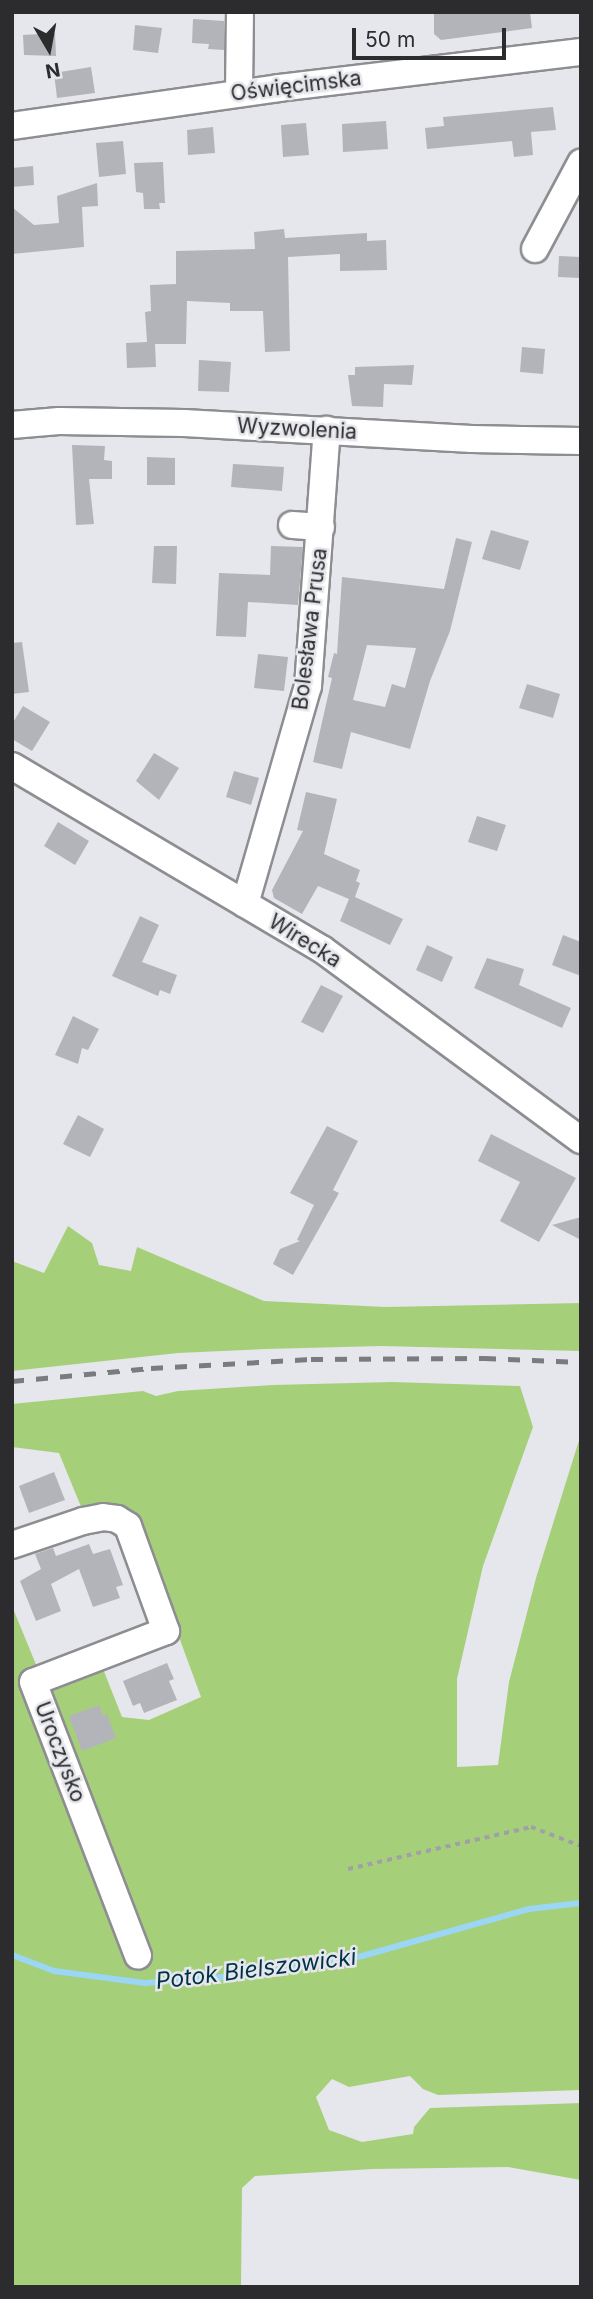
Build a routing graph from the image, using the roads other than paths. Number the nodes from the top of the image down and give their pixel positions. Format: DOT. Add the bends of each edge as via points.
graph roads {
  1 [pos="240,12"];
  2 [pos="581,52"];
  3 [pos="239,93"];
  4 [pos="12,126"];
  5 [pos="581,163"];
  6 [pos="535,249"];
  7 [pos="12,425"];
  8 [pos="327,430"];
  9 [pos="581,441"];
  10 [pos="292,525"];
  11 [pos="321,527"];
  12 [pos="12,766"];
  13 [pos="245,904"];
  14 [pos="581,1140"];
  15 [pos="12,1545"];
  16 [pos="138,1956"];
  1 -- 3 [label="street"];
  2 -- 3 [label="street, Oświęcimska"];
  3 -- 4 [label="street, Oświęcimska"];
  5 -- 6 [label="street"];
  7 -- 8 [label="street, Wyzwolenia" via="123,421"];
  8 -- 9 [label="street, Wyzwolenia"];
  8 -- 11 [label="street, Bolesława Prusa"];
  10 -- 11 [label="street"];
  11 -- 13 [label="street, Bolesława Prusa" via="308,686"];
  12 -- 13 [label="street, Wirecka"];
  13 -- 14 [label="street, Wirecka" via="323,950"];
  15 -- 16 [label="street, Uroczysko" via="83,1521 117,1519 128,1526 166,1631 33,1682"];
}
